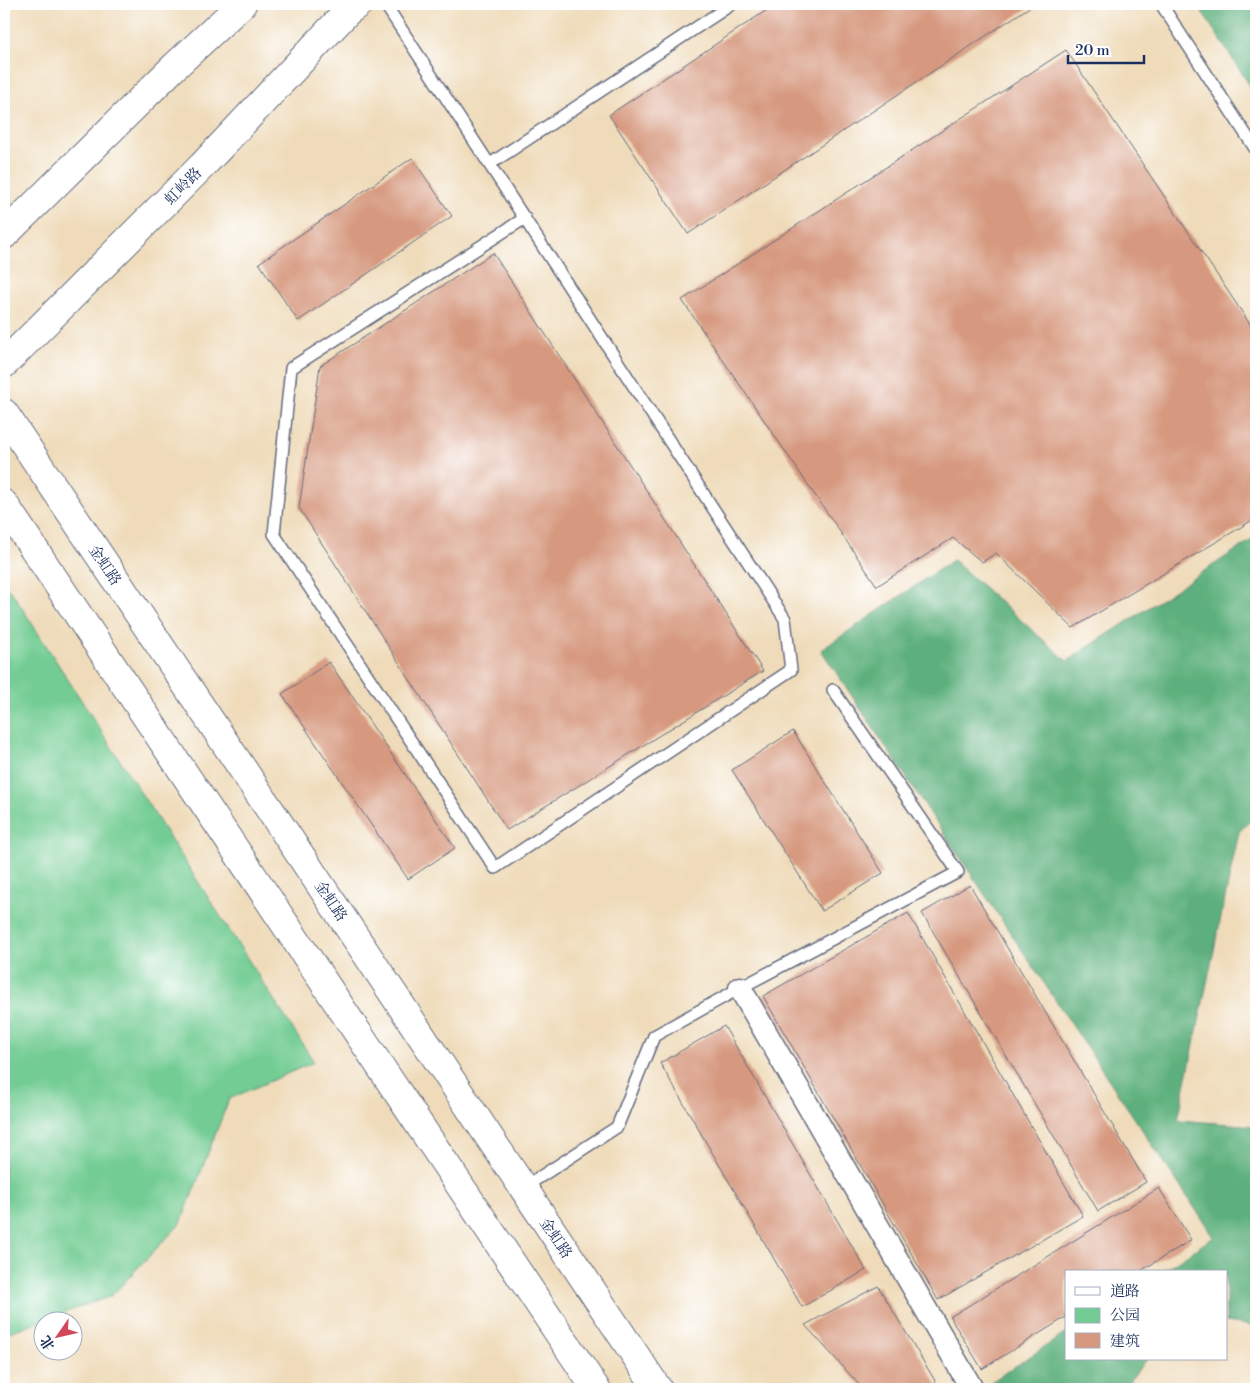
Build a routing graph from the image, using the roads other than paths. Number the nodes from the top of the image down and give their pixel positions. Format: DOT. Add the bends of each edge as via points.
graph roads {
  1 [pos="242,4"];
  2 [pos="358,4"];
  3 [pos="385,4"];
  4 [pos="732,4"];
  5 [pos="1161,4"];
  6 [pos="1256,150"];
  7 [pos="490,164"];
  8 [pos="524,218"];
  9 [pos="4,235"];
  10 [pos="4,364"];
  11 [pos="4,413"];
  12 [pos="4,505"];
  13 [pos="832,690"];
  14 [pos="740,988"];
  15 [pos="523,1188"];
  16 [pos="596,1389"];
  17 [pos="658,1389"];
  18 [pos="972,1389"];
  1 -- 9 [label="street"];
  2 -- 10 [label="street, 虹岭路"];
  3 -- 7 [label="lane"];
  4 -- 7 [label="lane"];
  5 -- 6 [label="lane"];
  7 -- 8 [label="lane"];
  8 -- 8 [label="lane" via="785,619 791,670 495,868 274,534 291,368"];
  11 -- 15 [label="street, 金虹路"];
  12 -- 16 [label="street"];
  13 -- 14 [label="lane" via="958,872"];
  14 -- 15 [label="lane" via="654,1036 617,1127"];
  14 -- 18 [label="street"];
  15 -- 17 [label="street, 金虹路"];
}
